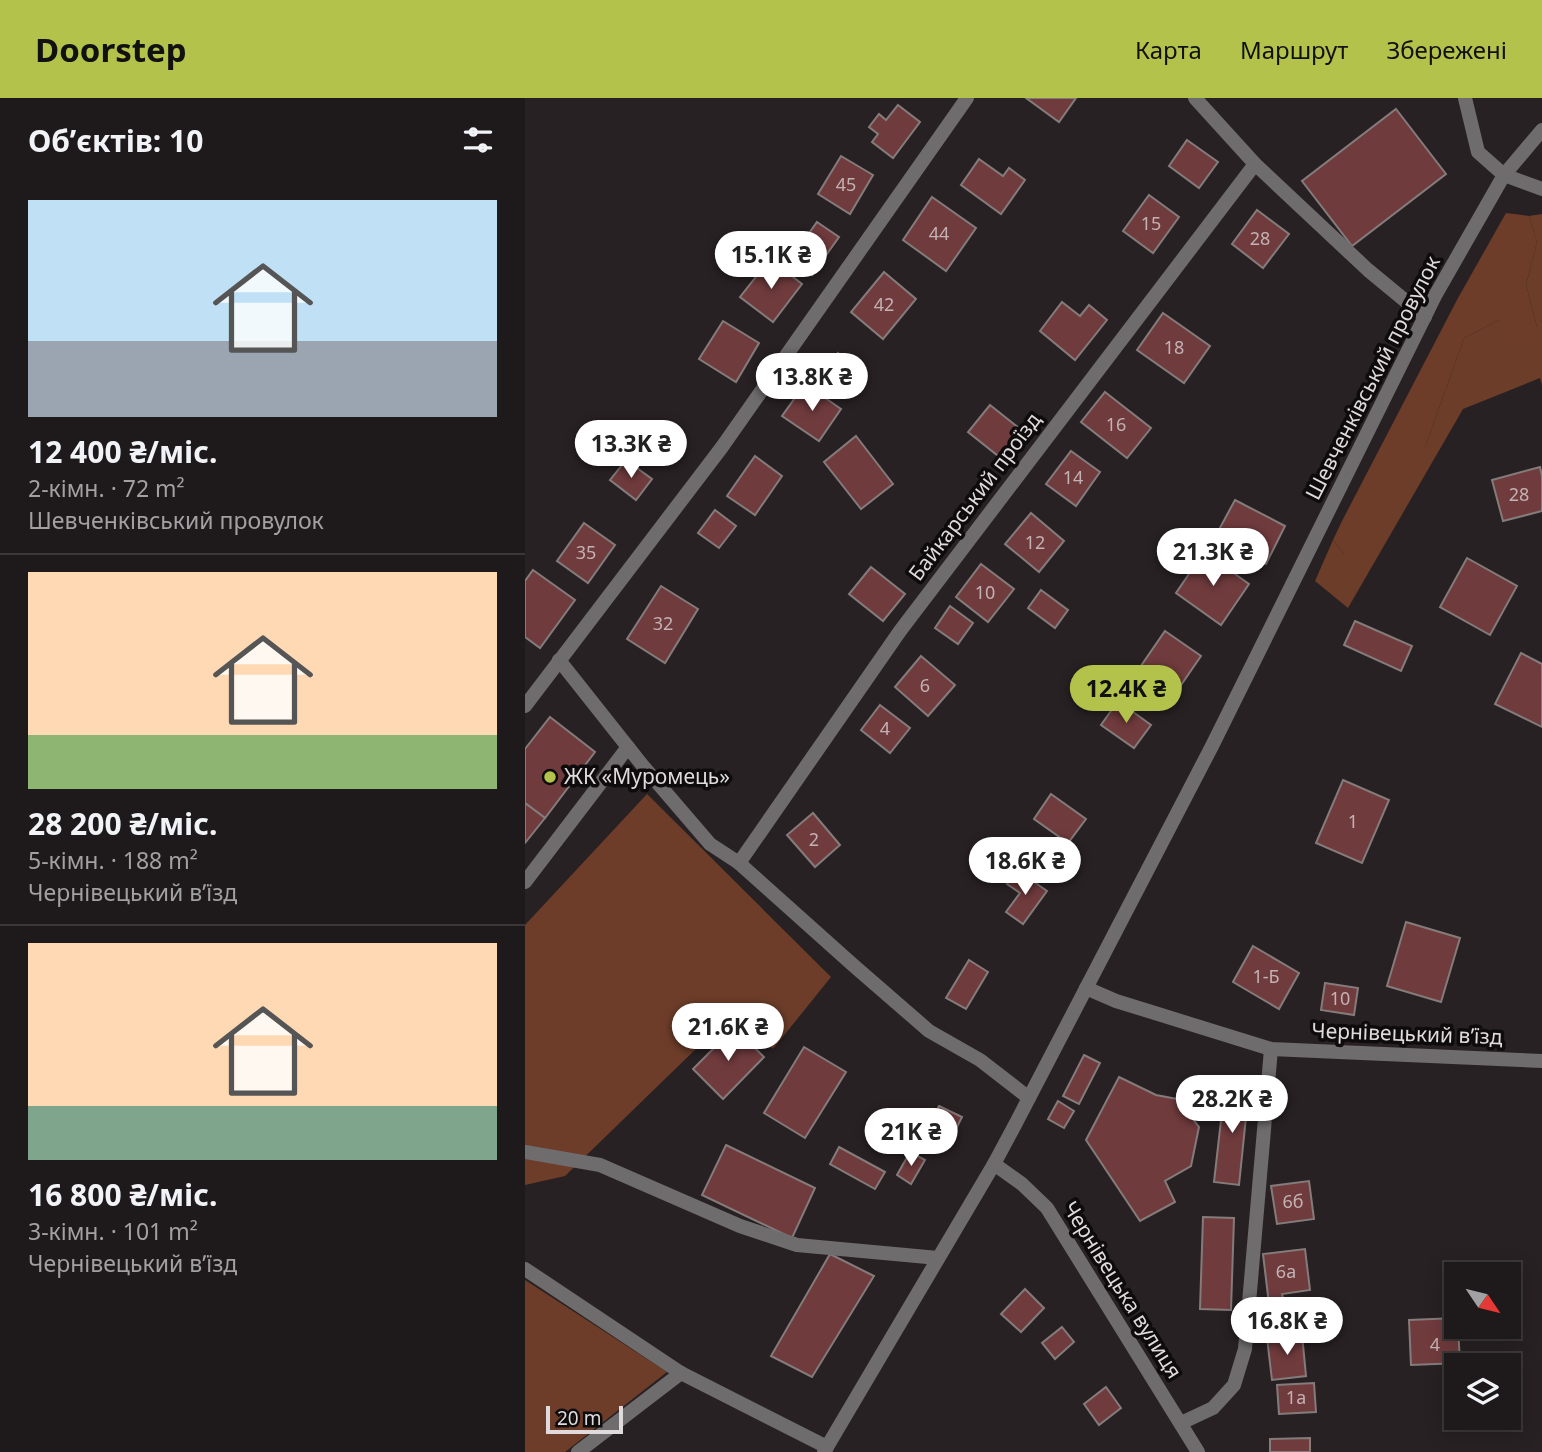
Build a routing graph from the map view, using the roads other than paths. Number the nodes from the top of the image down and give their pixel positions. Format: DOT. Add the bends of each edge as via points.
graph roads {
  1 [pos="967,98"];
  2 [pos="1195,98"];
  3 [pos="1465,98"];
  4 [pos="1542,130"];
  5 [pos="1255,164"];
  6 [pos="1504,175"];
  7 [pos="1542,189"];
  8 [pos="1425,317"];
  9 [pos="559,660"];
  10 [pos="525,706"];
  11 [pos="628,747"];
  12 [pos="740,863"];
  13 [pos="525,882"];
  14 [pos="1086,988"];
  15 [pos="1271,1049"];
  16 [pos="1542,1061"];
  17 [pos="1029,1098"];
  18 [pos="525,1152"];
  19 [pos="993,1164"];
  20 [pos="938,1258"];
  21 [pos="525,1269"];
  22 [pos="681,1373"];
  23 [pos="1181,1423"];
  24 [pos="826,1449"];
  25 [pos="578,1452"];
  26 [pos="1198,1452"];
  1 -- 9 [label="street" via="722,447"];
  2 -- 5 [label="street"];
  3 -- 6 [label="street" via="1478,152"];
  4 -- 6 [label="street, Шевченківський провулок"];
  5 -- 8 [label="street"];
  5 -- 12 [label="street, Байкарський проїзд" via="900,631"];
  6 -- 7 [label="street"];
  6 -- 8 [label="street, Шевченківський провулок"];
  8 -- 14 [label="street, Шевченківський провулок"];
  9 -- 10 [label="street"];
  9 -- 11 [label="street"];
  11 -- 12 [label="street" via="710,844"];
  11 -- 13 [label="street"];
  12 -- 17 [label="street" via="929,1031 980,1060"];
  14 -- 15 [label="street, Чернівецький вʼїзд"];
  14 -- 17 [label="street, Шевченківський провулок"];
  15 -- 16 [label="street, Чернівецький вʼїзд"];
  15 -- 23 [label="street" via="1245,1349 1234,1385 1213,1408"];
  17 -- 19 [label="street, Шевченківський провулок"];
  18 -- 20 [label="street" via="600,1166 740,1226 797,1245"];
  19 -- 20 [label="street, Шевченківський провулок"];
  19 -- 23 [label="street, Чернівецька вулиця" via="1047,1208"];
  20 -- 24 [label="street, Шевченківський провулок"];
  21 -- 22 [label="street"];
  22 -- 24 [label="street"];
  22 -- 25 [label="street"];
  23 -- 26 [label="street, Чернівецька вулиця"];
}
